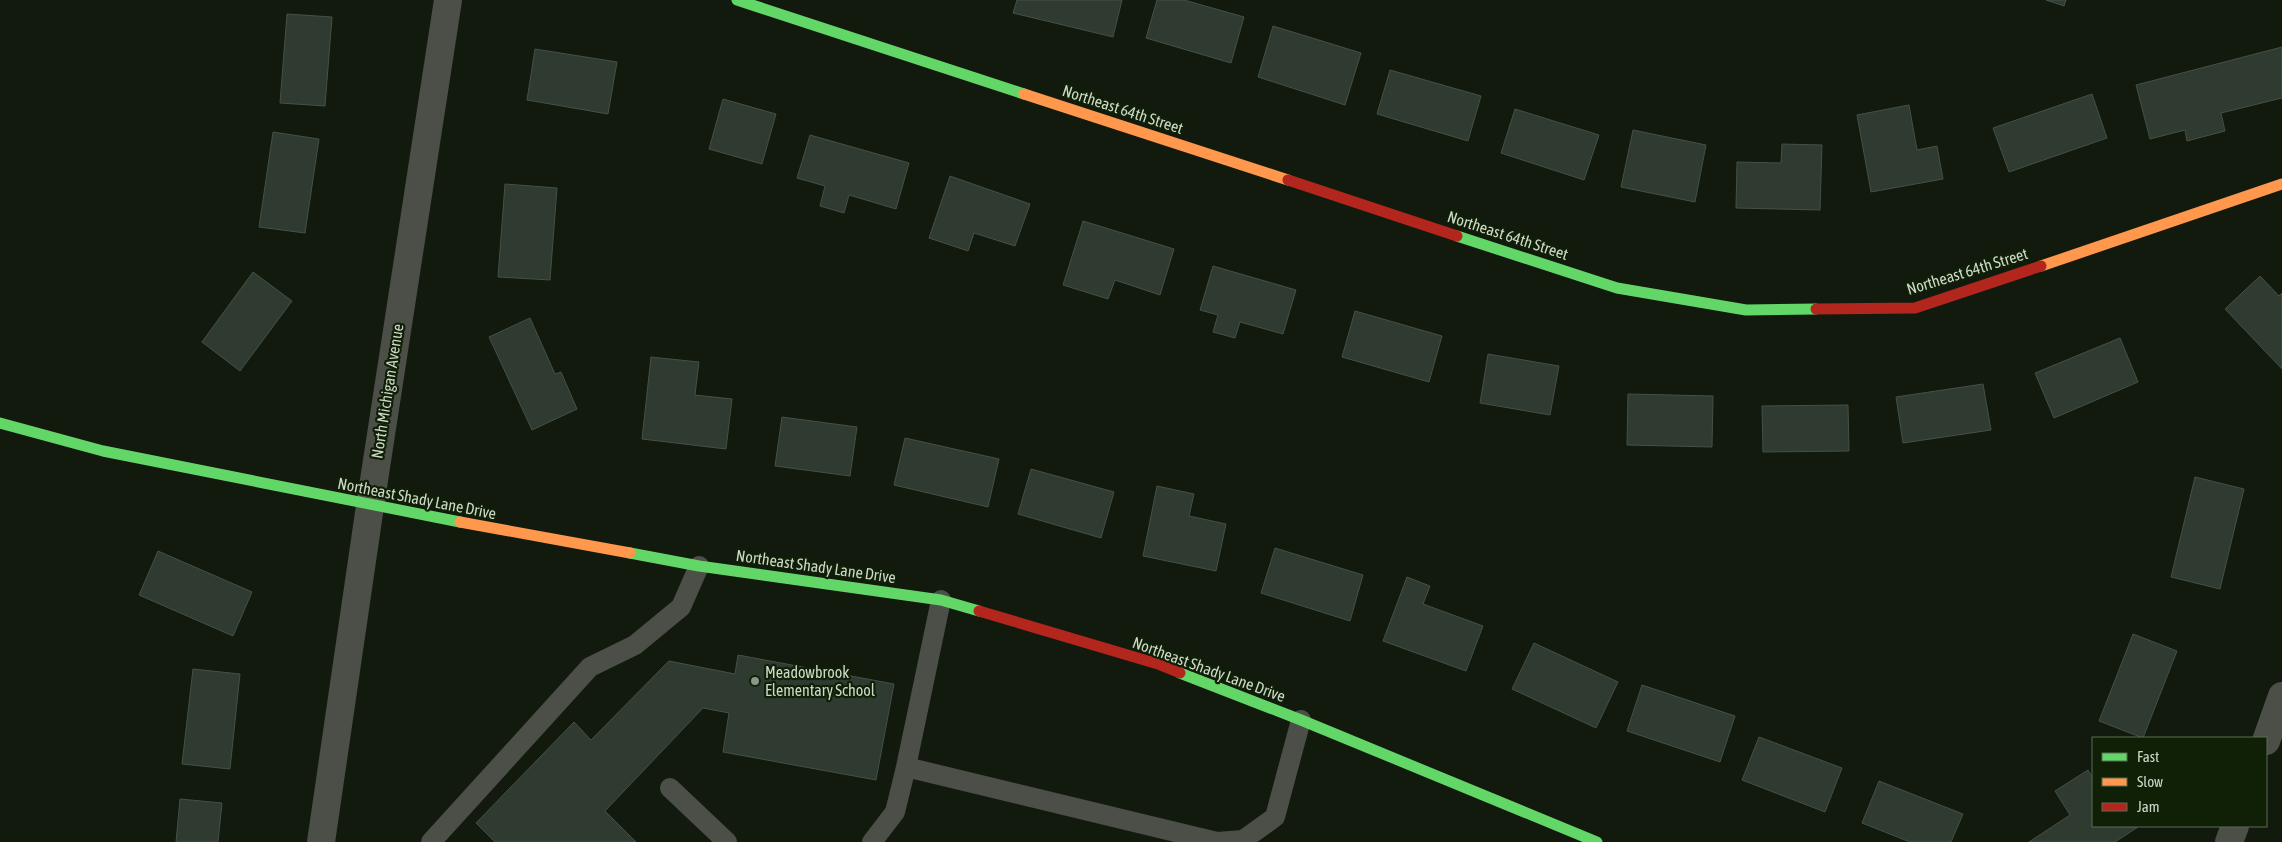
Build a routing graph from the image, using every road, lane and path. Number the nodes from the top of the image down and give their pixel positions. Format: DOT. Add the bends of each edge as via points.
graph roads {
  1 [pos="448,0"];
  2 [pos="737,0"];
  3 [pos="2282,184"];
  4 [pos="0,423"];
  5 [pos="370,506"];
  6 [pos="699,566"];
  7 [pos="941,600"];
  8 [pos="2282,696"];
  9 [pos="1301,720"];
  10 [pos="2267,738"];
  11 [pos="906,767"];
  12 [pos="670,788"];
  13 [pos="2235,827"];
  14 [pos="321,842"];
  15 [pos="431,842"];
  16 [pos="726,842"];
  17 [pos="872,842"];
  18 [pos="1597,842"];
  19 [pos="2229,842"];
  1 -- 5 [label="street, North Michigan Avenue"];
  2 -- 3 [label="street, Northeast 64th Street" via="1617,288 1746,310 1915,308"];
  4 -- 5 [label="street, Northeast Shady Lane Drive" via="103,451"];
  5 -- 6 [label="street, Northeast Shady Lane Drive"];
  5 -- 14 [label="street, North Michigan Avenue"];
  6 -- 7 [label="street, Northeast Shady Lane Drive"];
  6 -- 15 [label="lane" via="681,607 635,645 590,668"];
  7 -- 9 [label="street, Northeast Shady Lane Drive" via="1158,664"];
  7 -- 11 [label="lane"];
  8 -- 10 [label="street"];
  9 -- 11 [label="lane" via="1275,817 1243,840 1217,842"];
  9 -- 18 [label="street, Northeast Shady Lane Drive"];
  11 -- 17 [label="lane" via="895,812"];
  12 -- 16 [label="lane"];
  13 -- 19 [label="street"];
}
